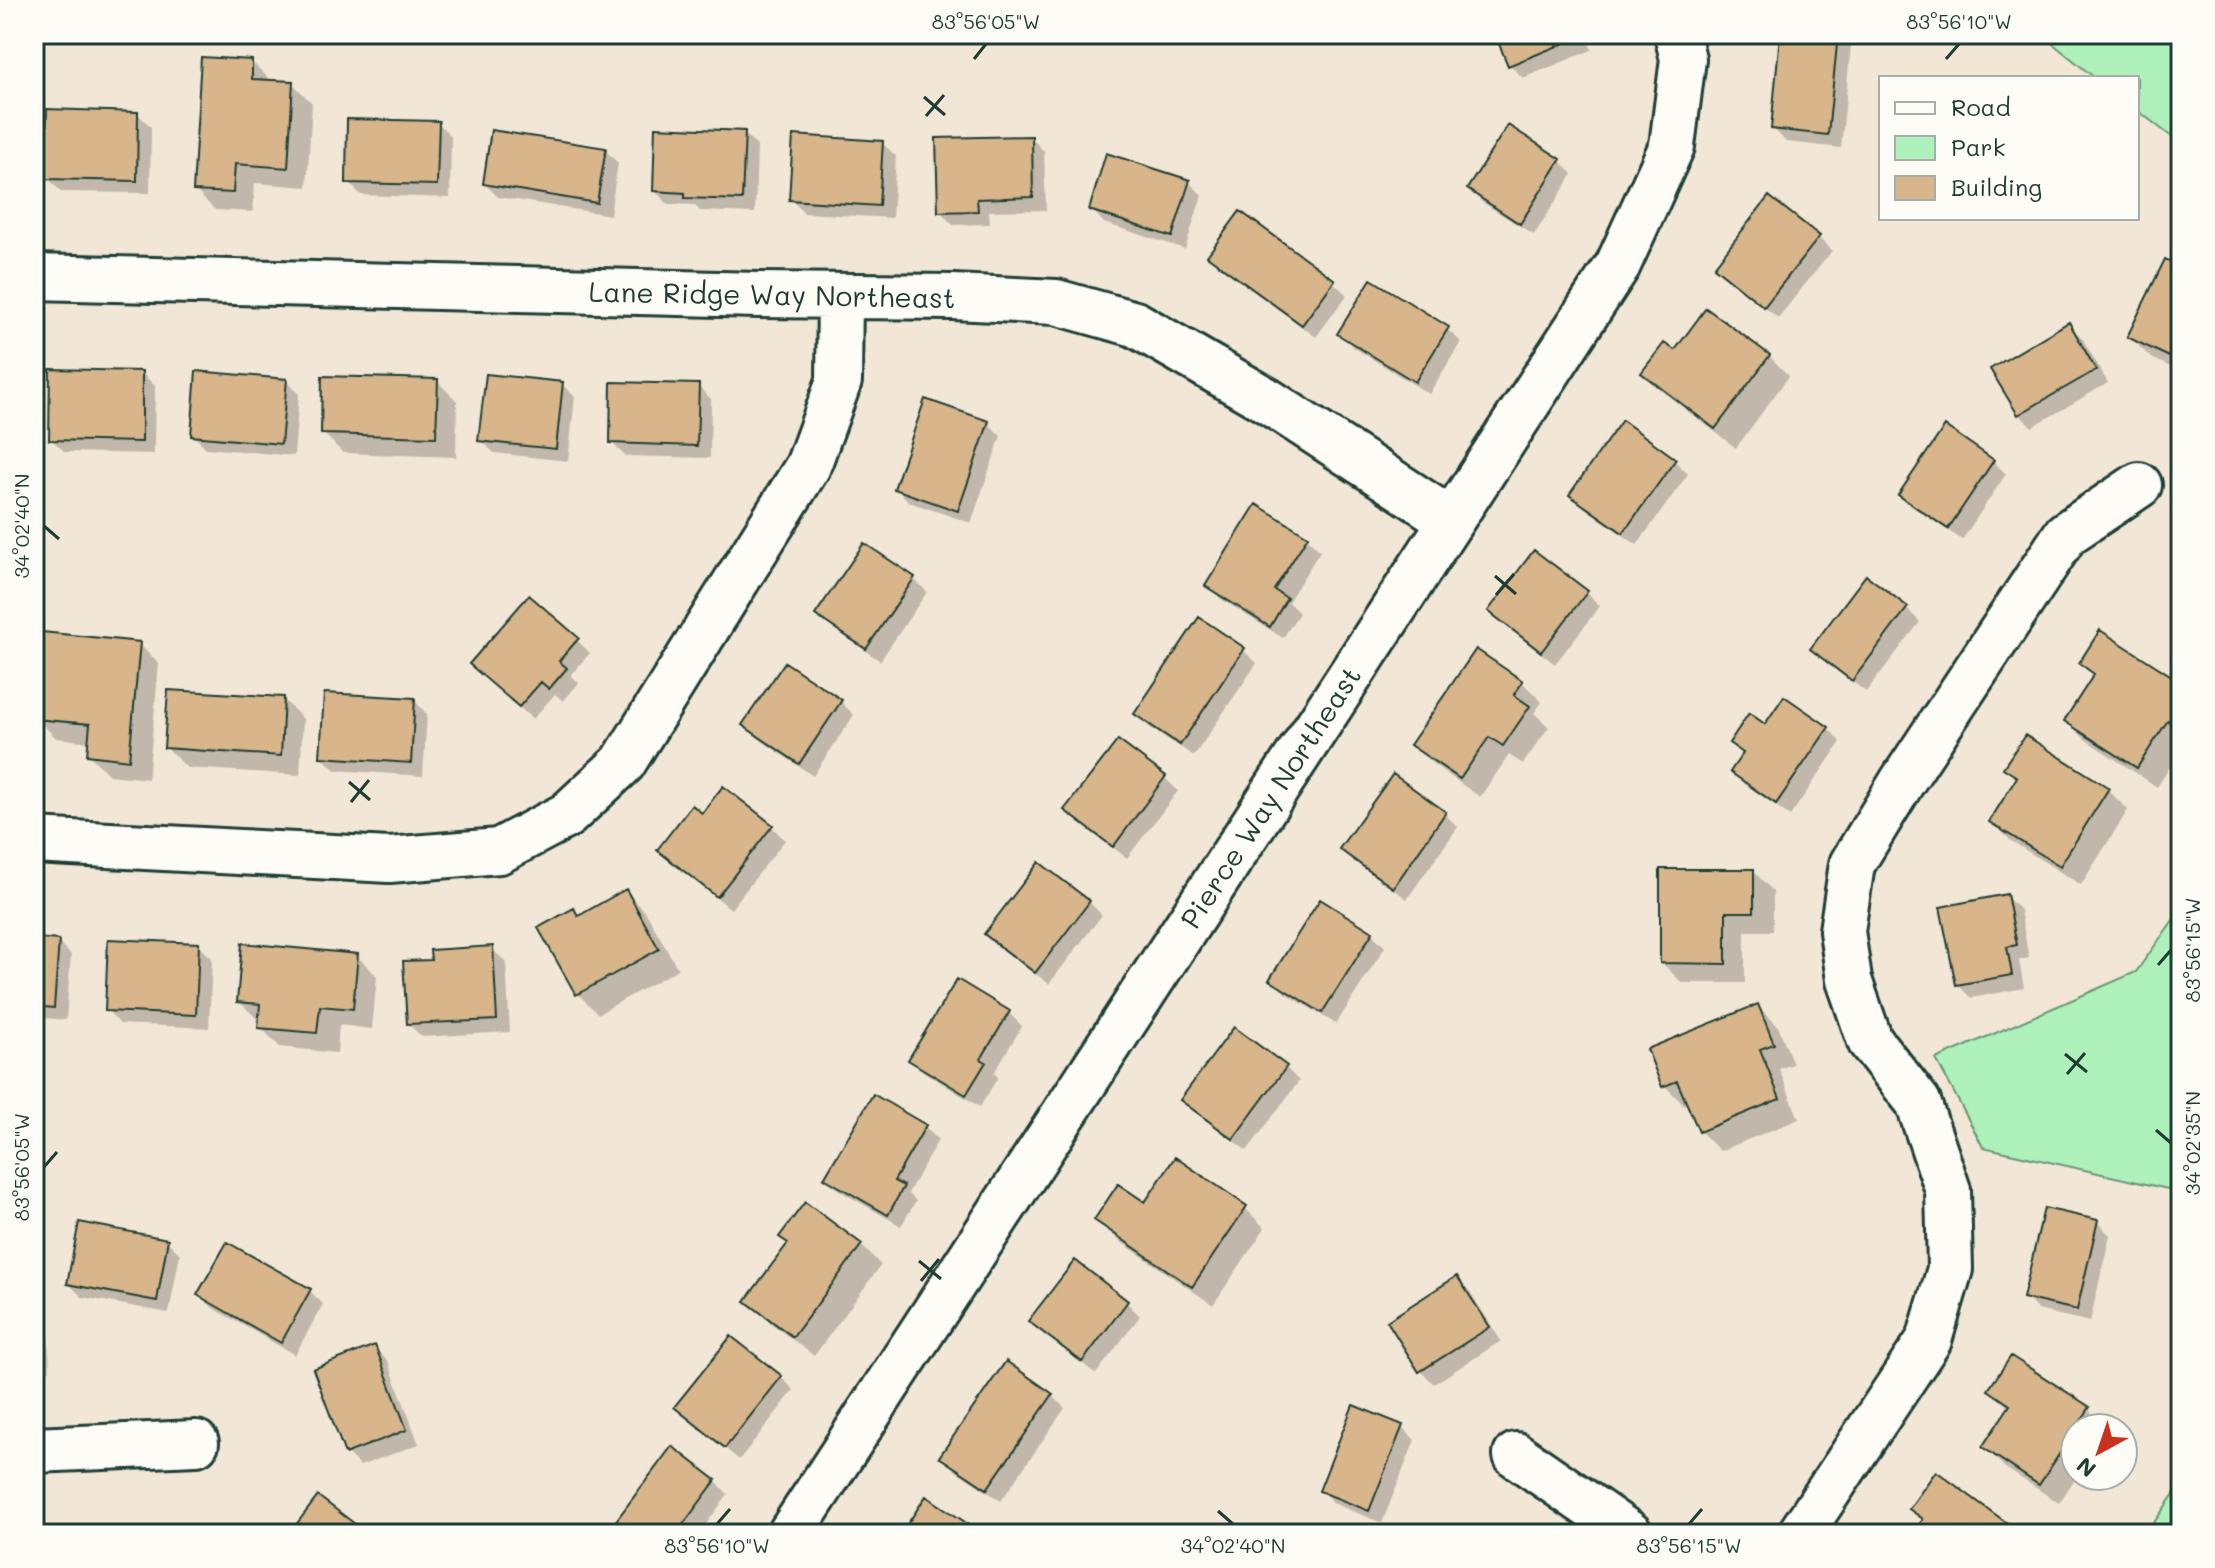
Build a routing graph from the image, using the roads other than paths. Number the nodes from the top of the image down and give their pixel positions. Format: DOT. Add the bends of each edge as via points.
graph roads {
  1 [pos="1677,34"];
  2 [pos="34,277"];
  3 [pos="840,296"];
  4 [pos="2139,485"];
  5 [pos="1450,520"];
  6 [pos="34,841"];
  7 [pos="196,1443"];
  8 [pos="34,1450"];
  9 [pos="1516,1455"];
  10 [pos="790,1534"];
  11 [pos="1630,1534"];
  12 [pos="1800,1534"];
  1 -- 5 [label="street, Pierce Way Northeast" via="1683,59 1672,146 1618,265"];
  2 -- 3 [label="street, Lane Ridge Way Northeast"];
  3 -- 5 [label="street, Lane Ridge Way Northeast" via="1056,302 1135,324 1268,401"];
  3 -- 6 [label="street" via="839,381 808,466 623,763 567,815 499,851 389,860"];
  4 -- 12 [label="street" via="2066,534 1852,864 1842,931 1849,980 1870,1041 1918,1102 1948,1190 1950,1269 1929,1340"];
  5 -- 10 [label="street, Pierce Way Northeast"];
  7 -- 8 [label="street"];
  9 -- 11 [label="street"];
}
